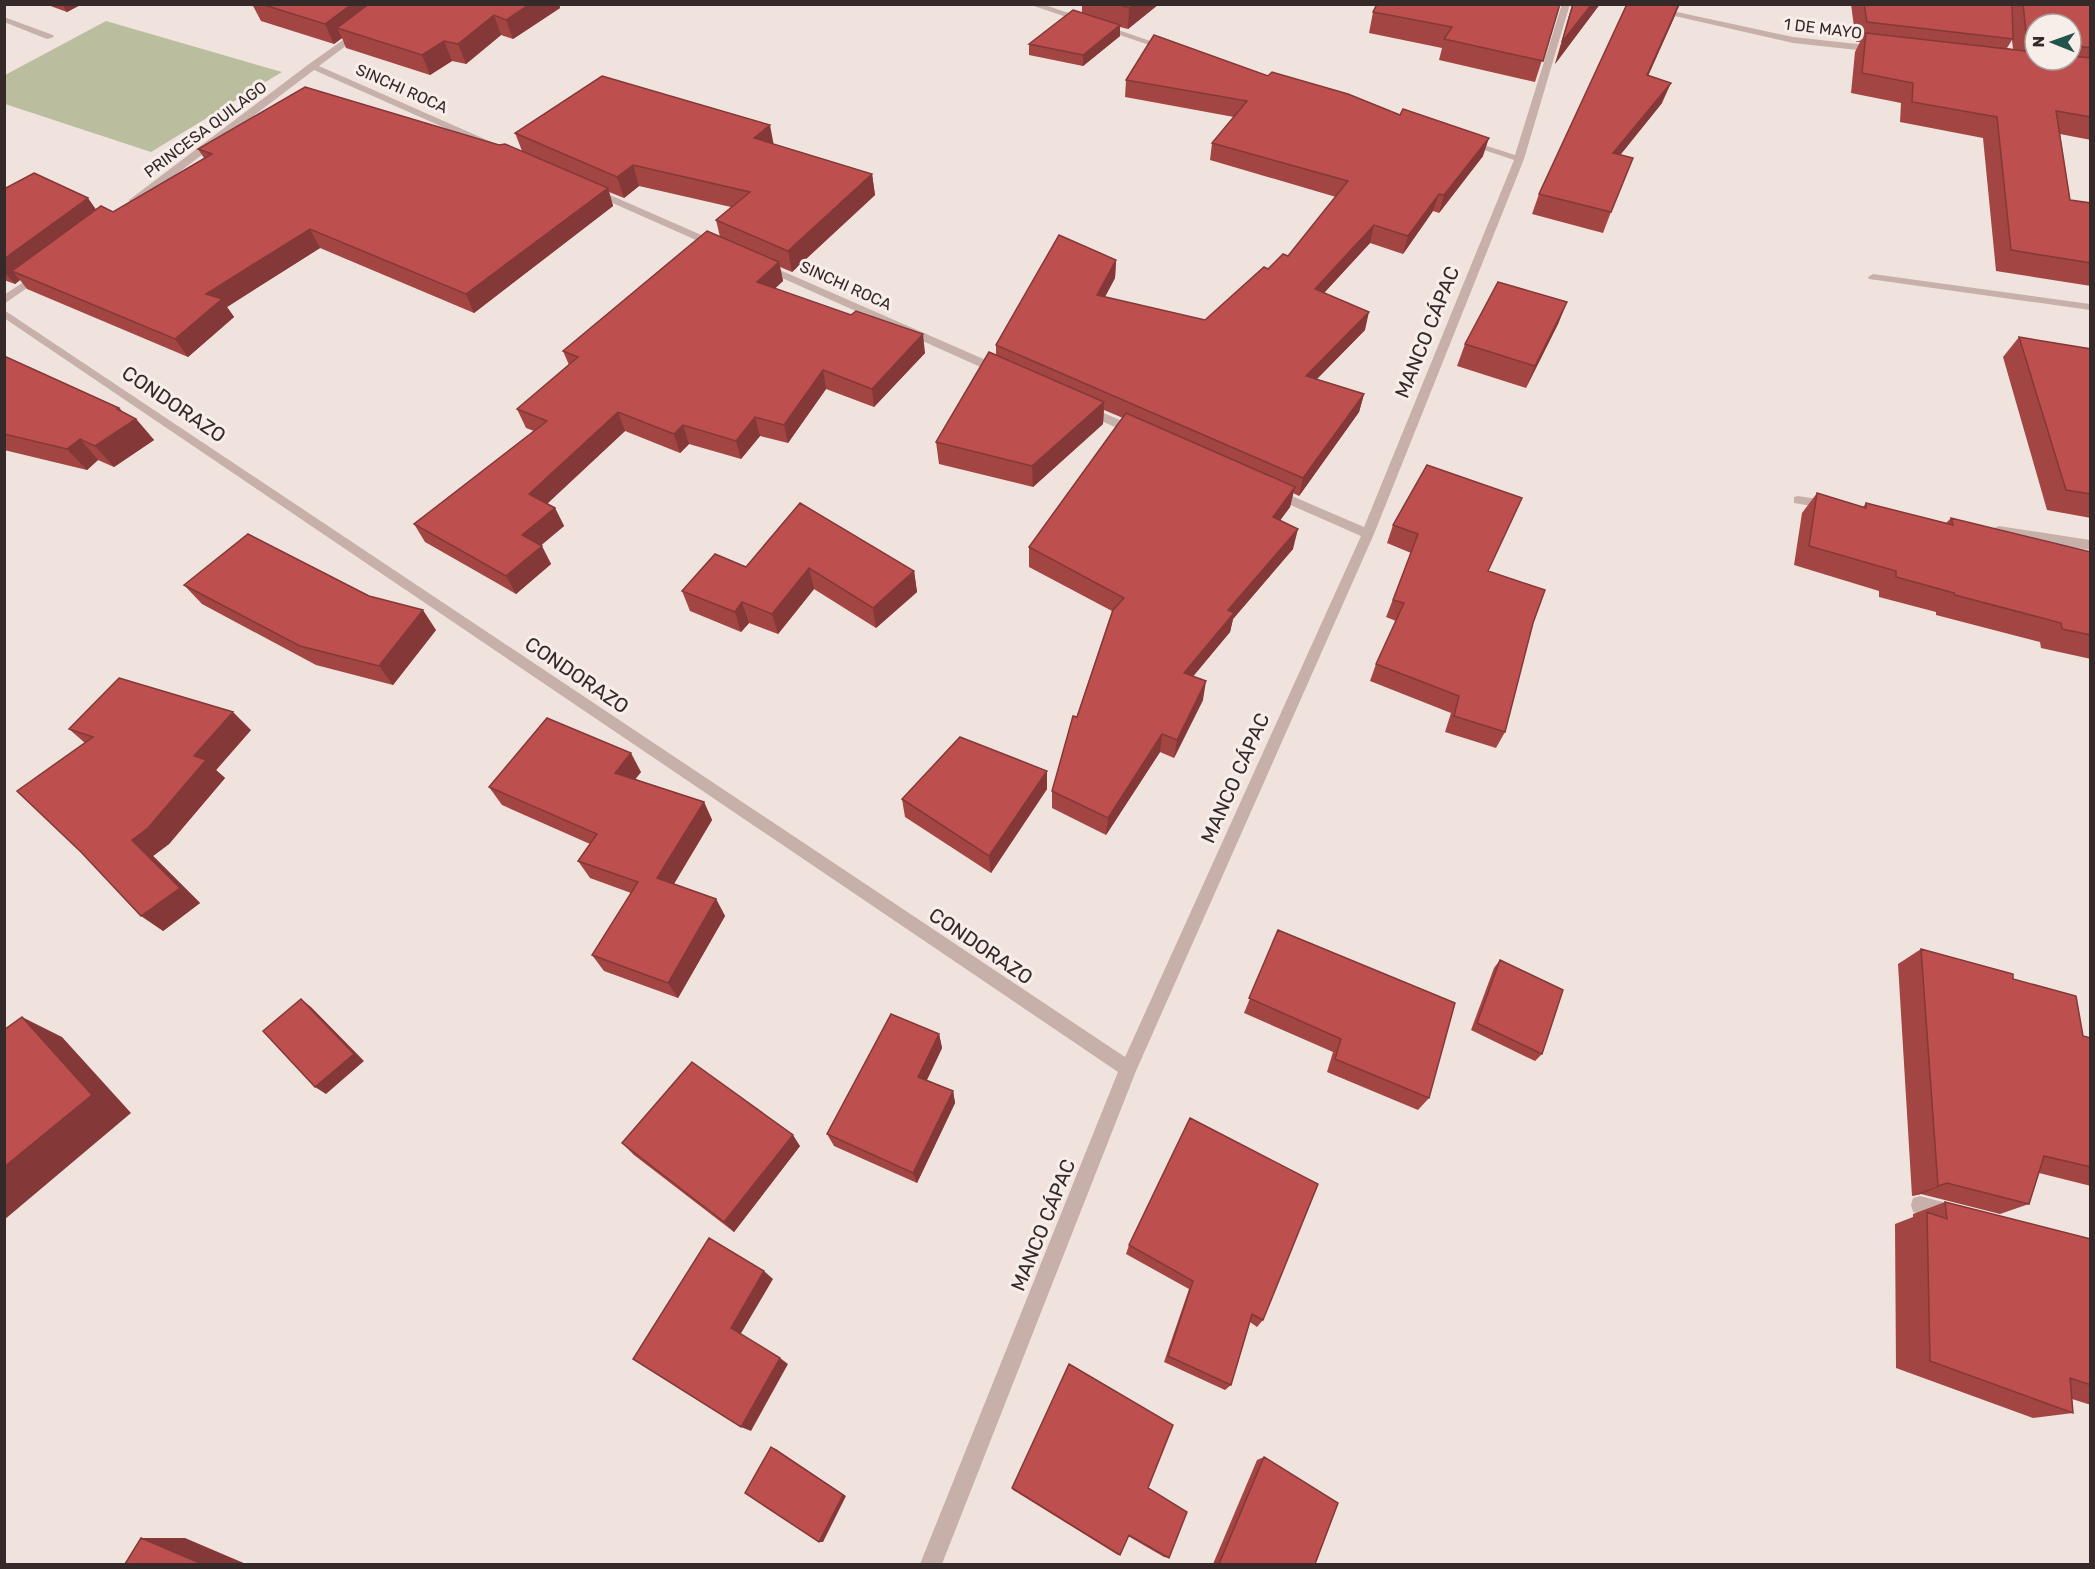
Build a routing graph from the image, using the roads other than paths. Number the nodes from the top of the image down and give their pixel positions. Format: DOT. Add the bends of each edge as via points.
graph roads {
  1 [pos="1032,4"];
  2 [pos="1566,4"];
  3 [pos="1626,4"];
  4 [pos="4,19"];
  5 [pos="368,25"];
  6 [pos="51,37"];
  7 [pos="1881,50"];
  8 [pos="1179,51"];
  9 [pos="312,66"];
  10 [pos="1463,141"];
  11 [pos="508,153"];
  12 [pos="1519,159"];
  13 [pos="584,186"];
  14 [pos="126,208"];
  15 [pos="725,249"];
  16 [pos="758,264"];
  17 [pos="51,265"];
  18 [pos="1873,277"];
  19 [pos="4,301"];
  20 [pos="2091,308"];
  21 [pos="4,313"];
  22 [pos="1008,375"];
  23 [pos="1074,404"];
  24 [pos="1150,437"];
  25 [pos="1259,486"];
  26 [pos="1798,500"];
  27 [pos="1845,507"];
  28 [pos="1985,529"];
  29 [pos="1368,534"];
  30 [pos="2091,546"];
  31 [pos="1128,1069"];
  32 [pos="1920,1205"];
  33 [pos="1966,1217"];
  34 [pos="931,1564"];
  1 -- 8 [label="street"];
  2 -- 12 [label="street, MANCO CÁPAC"];
  3 -- 7 [label="street, 1 DE MAYO" via="1793,40"];
  4 -- 6 [label="street"];
  5 -- 9 [label="street, PRINCESA QUILAGO"];
  9 -- 11 [label="street, SINCHI ROCA"];
  9 -- 14 [label="street, PRINCESA QUILAGO"];
  10 -- 12 [label="street"];
  12 -- 29 [label="street, MANCO CÁPAC"];
  13 -- 15 [label="street"];
  16 -- 22 [label="street, SINCHI ROCA"];
  17 -- 19 [label="street"];
  18 -- 20 [label="street"];
  21 -- 31 [label="street, CONDORAZO"];
  23 -- 24 [label="street"];
  25 -- 29 [label="street"];
  26 -- 27 [label="street"];
  28 -- 30 [label="street"];
  29 -- 31 [label="street, MANCO CÁPAC"];
  31 -- 34 [label="street, MANCO CÁPAC"];
  32 -- 33 [label="street"];
}
